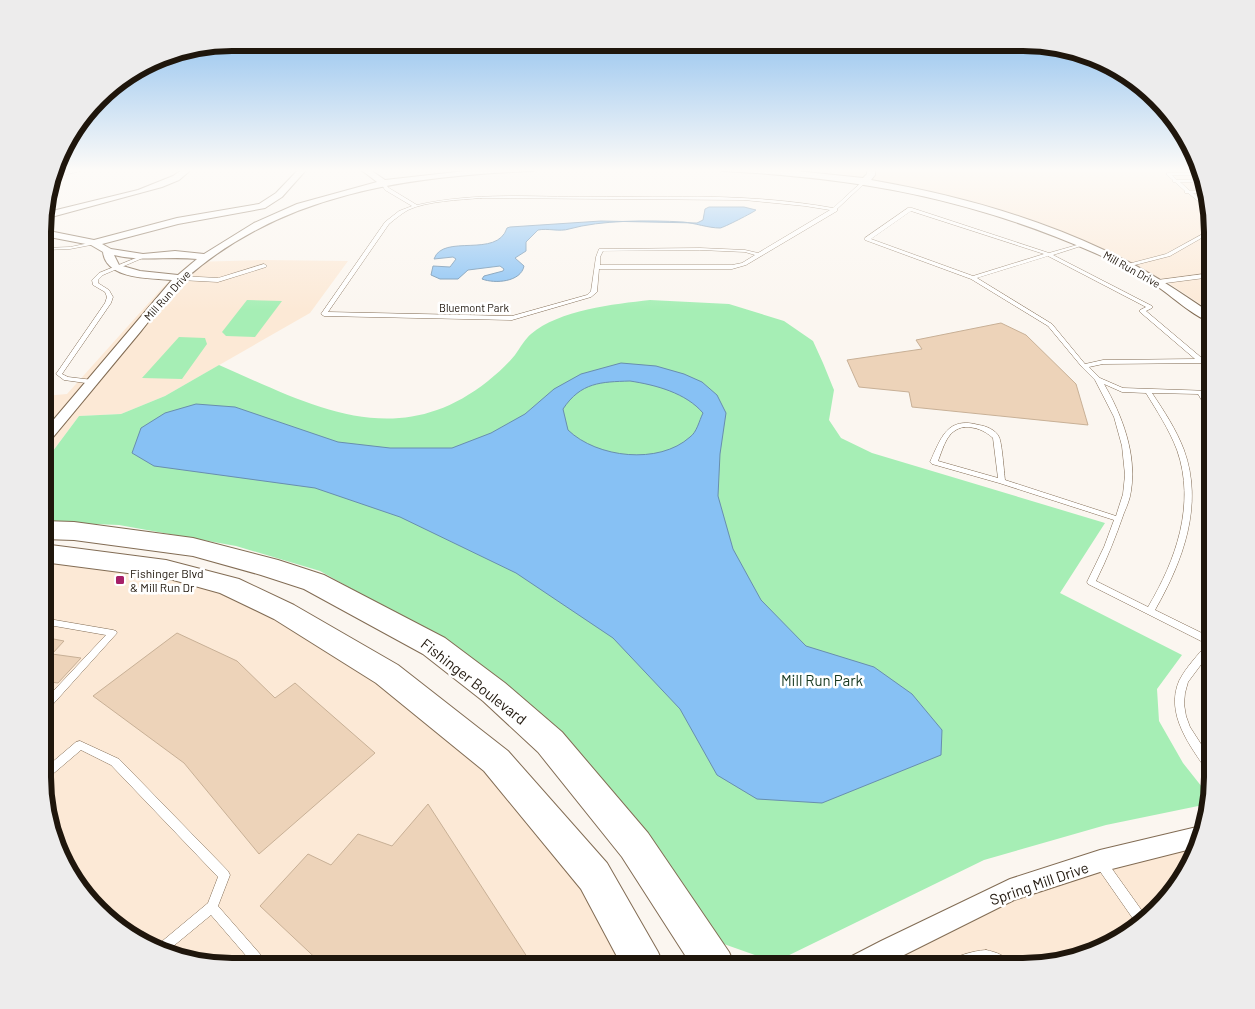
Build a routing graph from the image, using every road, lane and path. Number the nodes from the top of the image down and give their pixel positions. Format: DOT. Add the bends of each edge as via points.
graph roads {
  1 [pos="205,216"];
  2 [pos="279,216"];
  3 [pos="396,216"];
  4 [pos="825,216"];
  5 [pos="900,216"];
  6 [pos="932,216"];
  7 [pos="1010,216"];
  8 [pos="51,234"];
  9 [pos="1204,235"];
  10 [pos="94,243"];
  11 [pos="1082,244"];
  12 [pos="51,249"];
  13 [pos="108,251"];
  14 [pos="759,254"];
  15 [pos="1048,254"];
  16 [pos="143,257"];
  17 [pos="204,257"];
  18 [pos="1128,265"];
  19 [pos="264,266"];
  20 [pos="597,267"];
  21 [pos="115,268"];
  22 [pos="1204,275"];
  23 [pos="180,278"];
  24 [pos="973,278"];
  25 [pos="1158,282"];
  26 [pos="1204,314"];
  27 [pos="1201,361"];
  28 [pos="1084,366"];
  29 [pos="1098,379"];
  30 [pos="93,382"];
  31 [pos="1148,391"];
  32 [pos="1200,393"];
  33 [pos="1204,393"];
  34 [pos="1204,400"];
  35 [pos="51,426"];
  36 [pos="1002,481"];
  37 [pos="1118,519"];
  38 [pos="51,530"];
  39 [pos="51,554"];
  40 [pos="1150,611"];
  41 [pos="51,622"];
  42 [pos="1204,639"];
  43 [pos="1204,654"];
  44 [pos="51,700"];
  45 [pos="1204,757"];
  46 [pos="51,769"];
  47 [pos="1193,838"];
  48 [pos="1100,862"];
  49 [pos="212,906"];
  50 [pos="1139,916"];
  51 [pos="166,945"];
  52 [pos="256,958"];
  53 [pos="640,958"];
  54 [pos="710,958"];
  55 [pos="875,958"];
  56 [pos="971,958"];
  57 [pos="998,958"];
  1 -- 10 [label="street"];
  2 -- 17 [label="street, Mill Run Drive" via="243,232"];
  3 -- 20 [label="lane, Bluemont Park" via="324,314 512,318 589,296 596,288"];
  4 -- 14 [label="lane"];
  5 -- 24 [label="lane" via="866,239"];
  6 -- 15 [label="lane"];
  7 -- 11 [label="street, Mill Run Drive"];
  8 -- 10 [label="street"];
  9 -- 18 [label="lane" via="1168,255"];
  10 -- 12 [label="lane"];
  10 -- 13 [label="street"];
  11 -- 15 [label="lane"];
  11 -- 18 [label="street, Mill Run Drive"];
  13 -- 16 [label="street"];
  13 -- 21 [label="street"];
  14 -- 20 [label="lane" via="744,264 732,267"];
  14 -- 20 [label="lane, Bluemont Park" via="717,249 610,248 601,250"];
  15 -- 24 [label="lane"];
  15 -- 27 [label="lane" via="1150,307 1142,311"];
  16 -- 17 [label="street" via="175,254"];
  16 -- 21 [label="lane"];
  17 -- 23 [label="street, Mill Run Drive"];
  18 -- 25 [label="street, Mill Run Drive"];
  19 -- 23 [label="lane" via="218,280"];
  21 -- 23 [label="street"];
  21 -- 30 [label="lane" via="100,274 95,280 95,284 107,291 108,303 59,374 66,379"];
  22 -- 25 [label="lane"];
  23 -- 30 [label="street, Mill Run Drive"];
  24 -- 28 [label="lane" via="1050,325"];
  25 -- 26 [label="street, Mill Run Drive"];
  27 -- 28 [label="lane" via="1103,362"];
  28 -- 29 [label="lane"];
  29 -- 31 [label="lane" via="1122,390"];
  29 -- 37 [label="lane" via="1112,402 1128,466 1128,490"];
  30 -- 35 [label="street, Mill Run Drive"];
  31 -- 32 [label="lane"];
  31 -- 40 [label="lane" via="1172,431 1183,458 1188,486 1186,522 1178,559"];
  32 -- 33 [label="lane"];
  32 -- 34 [label="lane"];
  36 -- 36 [label="lane" via="996,436 991,431 972,425 956,426 947,433 934,462"];
  36 -- 37 [label="lane"];
  37 -- 40 [label="lane" via="1110,545 1091,582"];
  38 -- 54 [label="main road, Fishinger Boulevard" via="192,547 268,567 314,582 434,646 494,692 550,742 635,845"];
  39 -- 53 [label="main road" via="166,569 230,586 284,612 388,674 496,761 594,876"];
  40 -- 42 [label="lane"];
  41 -- 44 [label="lane" via="113,633"];
  43 -- 45 [label="lane" via="1184,681 1178,699 1183,725"];
  46 -- 49 [label="lane" via="80,745 115,762 224,875"];
  47 -- 48 [label="street, Spring Mill Drive"];
  48 -- 50 [label="lane"];
  48 -- 55 [label="street, Spring Mill Drive" via="1010,890"];
  49 -- 51 [label="lane"];
  49 -- 52 [label="lane"];
  56 -- 57 [label="lane" via="979,955"];
}
